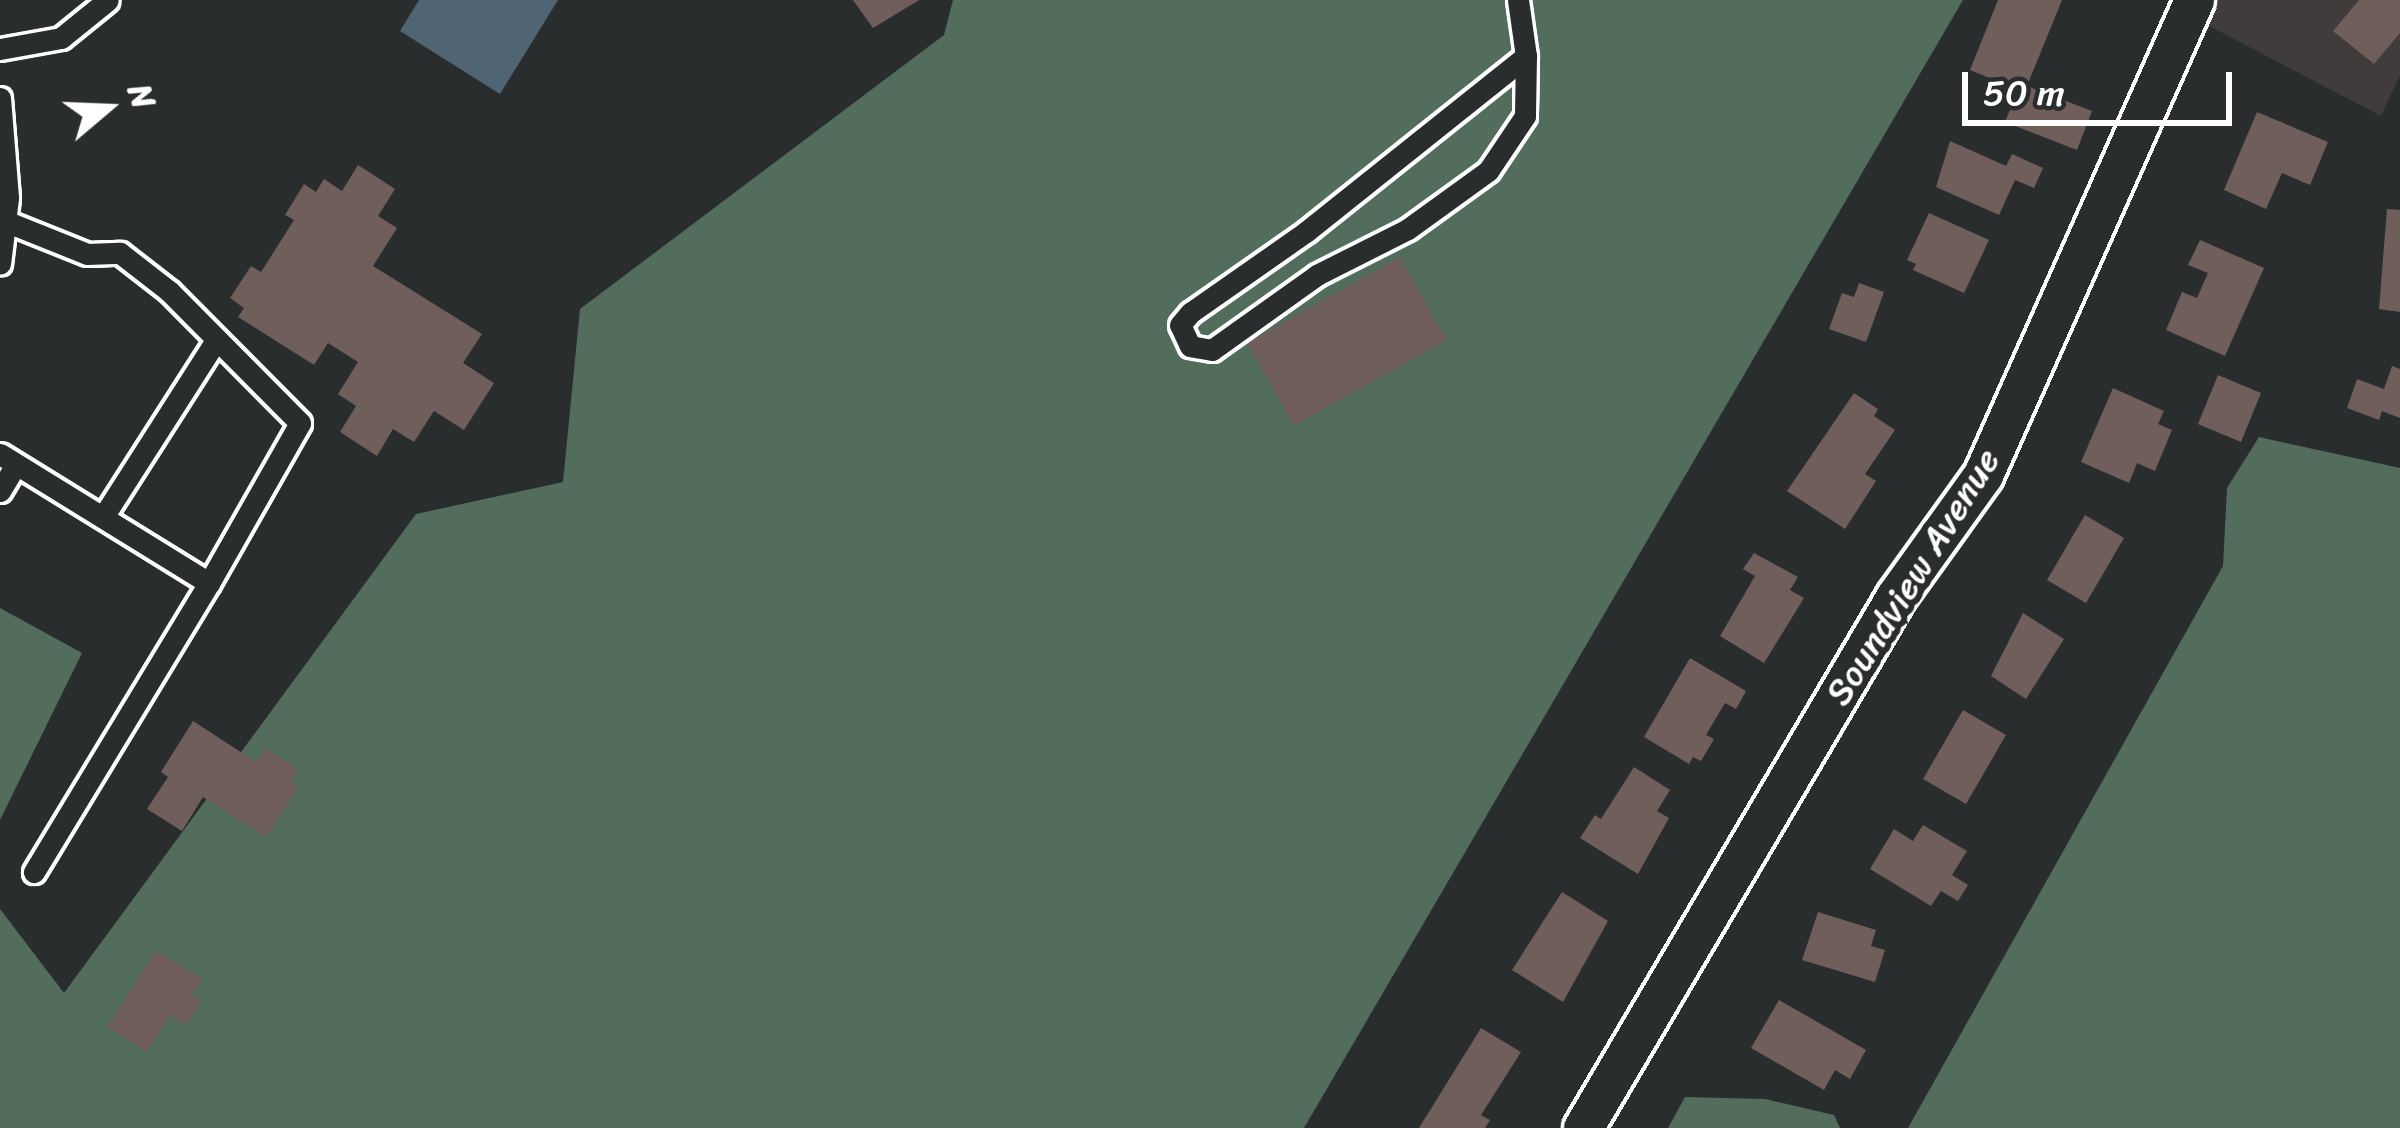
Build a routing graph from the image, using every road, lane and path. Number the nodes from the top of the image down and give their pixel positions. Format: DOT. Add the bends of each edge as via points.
graph roads {
  1 [pos="108,0"];
  2 [pos="1518,0"];
  3 [pos="2194,0"];
  4 [pos="0,49"];
  5 [pos="1526,56"];
  6 [pos="0,98"];
  7 [pos="5,221"];
  8 [pos="0,264"];
  9 [pos="218,339"];
  10 [pos="6,458"];
  11 [pos="0,491"];
  12 [pos="103,517"];
  13 [pos="209,583"];
  14 [pos="34,872"];
  15 [pos="1583,1128"];
  1 -- 4 [label="lane" via="61,38"];
  2 -- 5 [label="lane"];
  3 -- 15 [label="street, Soundview Avenue" via="1983,476 1896,596"];
  5 -- 5 [label="lane" via="1525,116 1488,171 1212,350 1190,346 1180,325 1190,313 1323,219"];
  6 -- 7 [label="lane"];
  7 -- 8 [label="lane"];
  7 -- 9 [label="lane" via="87,254 120,254"];
  9 -- 12 [label="lane"];
  9 -- 13 [label="lane" via="300,423"];
  10 -- 11 [label="lane"];
  10 -- 12 [label="lane"];
  12 -- 13 [label="lane"];
  13 -- 14 [label="lane"];
}
